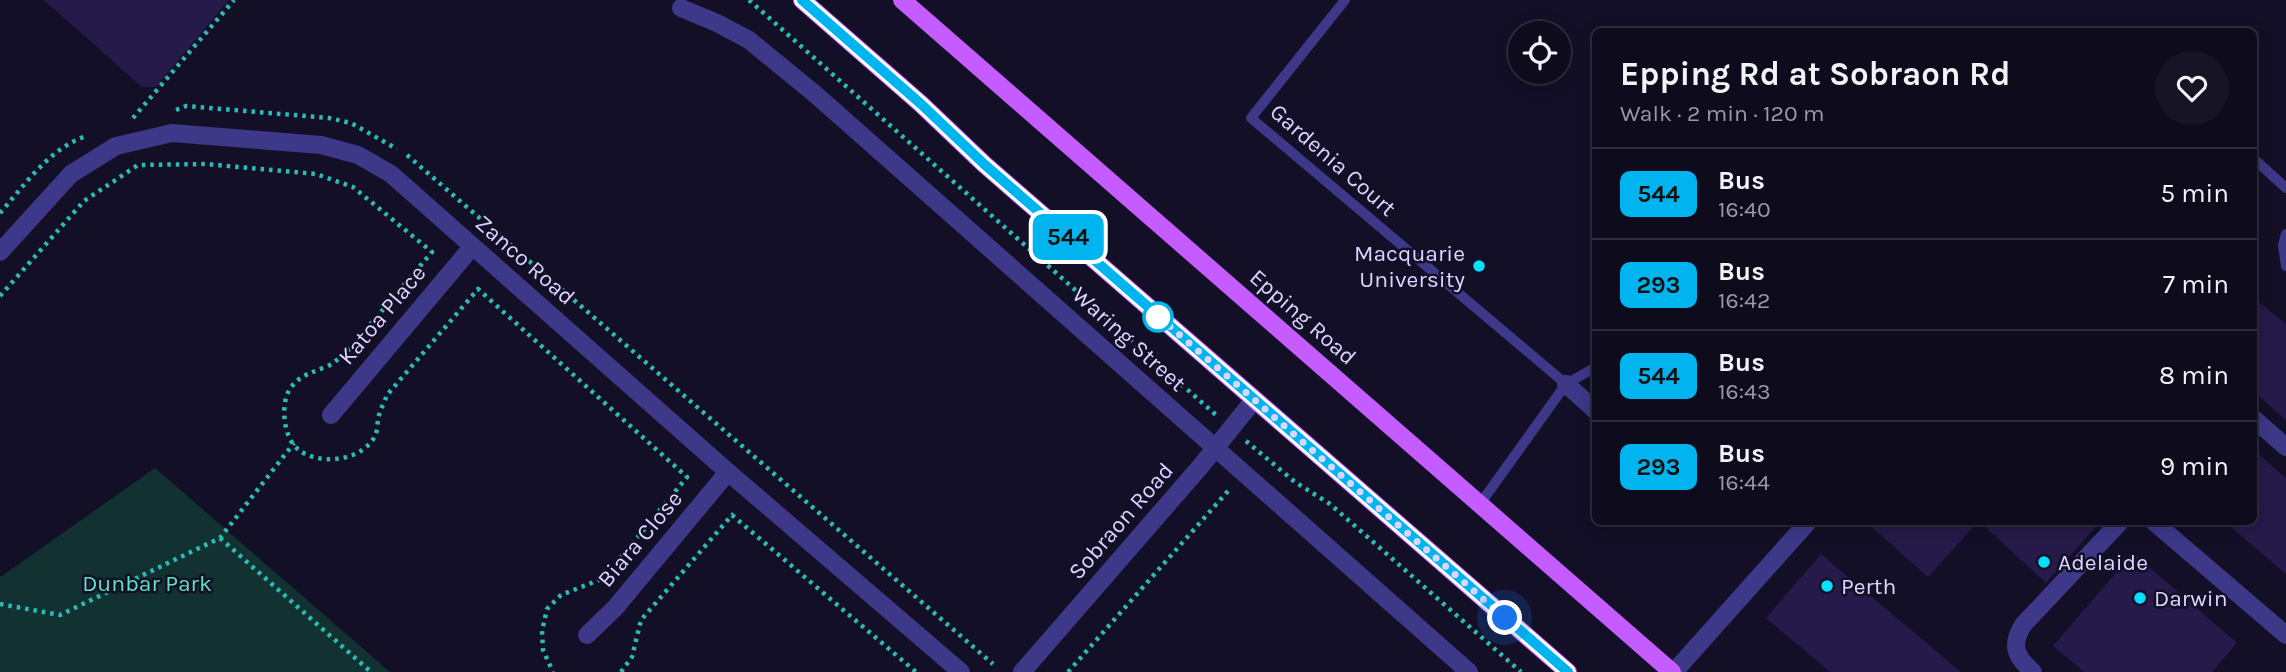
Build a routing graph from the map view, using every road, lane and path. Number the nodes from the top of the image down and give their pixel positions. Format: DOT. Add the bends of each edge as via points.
graph roads {
  1 [pos="234,0"];
  2 [pos="749,0"];
  3 [pos="802,0"];
  4 [pos="902,0"];
  5 [pos="1345,0"];
  6 [pos="678,4"];
  7 [pos="127,124"];
  8 [pos="2257,162"];
  9 [pos="2286,188"];
  10 [pos="2286,234"];
  11 [pos="472,247"];
  12 [pos="0,252"];
  13 [pos="2286,266"];
  14 [pos="0,296"];
  15 [pos="1592,369"];
  16 [pos="1566,384"];
  17 [pos="1254,400"];
  18 [pos="1592,407"];
  19 [pos="331,415"];
  20 [pos="2257,422"];
  21 [pos="1230,428"];
  22 [pos="293,443"];
  23 [pos="1214,447"];
  24 [pos="2286,447"];
  25 [pos="728,472"];
  26 [pos="1235,496"];
  27 [pos="1480,504"];
  28 [pos="1805,525"];
  29 [pos="2117,525"];
  30 [pos="2158,525"];
  31 [pos="220,538"];
  32 [pos="0,604"];
  33 [pos="587,635"];
  34 [pos="2286,635"];
  35 [pos="549,667"];
  36 [pos="371,672"];
  37 [pos="545,672"];
  38 [pos="553,672"];
  39 [pos="621,672"];
  40 [pos="916,672"];
  41 [pos="961,672"];
  42 [pos="1022,672"];
  43 [pos="1068,672"];
  44 [pos="1469,672"];
  45 [pos="1521,672"];
  46 [pos="1568,672"];
  47 [pos="1673,672"];
  48 [pos="2033,672"];
  1 -- 7 [label="path"];
  2 -- 21 [label="path"];
  3 -- 17 [label="main road"];
  4 -- 27 [label="main road, Epping Road"];
  5 -- 16 [label="lane, Gardenia Court" via="1251,118"];
  6 -- 23 [label="street, Waring Street" via="749,40 806,86"];
  8 -- 9 [label="lane"];
  10 -- 13 [label="lane"];
  11 -- 12 [label="street, Zanco Road" via="391,174 358,155 321,145 172,132 116,146 71,174"];
  11 -- 19 [label="street, Katoa Place"];
  11 -- 25 [label="street, Zanco Road"];
  14 -- 22 [label="path" via="84,201 138,165 206,164 316,174 353,187 432,252 346,353 306,373 290,388 283,408"];
  15 -- 16 [label="lane"];
  16 -- 18 [label="street"];
  16 -- 27 [label="lane"];
  17 -- 21 [label="street, Sobraon Road"];
  17 -- 46 [label="main road"];
  20 -- 24 [label="street"];
  21 -- 23 [label="street, Sobraon Road"];
  21 -- 45 [label="path" via="1295,482 1330,504"];
  22 -- 31 [label="path"];
  22 -- 35 [label="path" via="317,458 342,460 359,451 375,436 387,395 478,289 687,477 604,578 561,595 547,609 542,631"];
  23 -- 42 [label="street, Sobraon Road"];
  23 -- 44 [label="street, Waring Street"];
  25 -- 33 [label="street, Biara Close" via="615,608"];
  25 -- 41 [label="street, Zanco Road"];
  26 -- 43 [label="path" via="1228,491"];
  27 -- 47 [label="main road, Epping Road"];
  28 -- 47 [label="street"];
  29 -- 48 [label="street" via="2016,635 2018,657"];
  30 -- 34 [label="street"];
  31 -- 32 [label="path" via="60,615"];
  31 -- 36 [label="path"];
  35 -- 37 [label="path"];
  35 -- 38 [label="path"];
  39 -- 40 [label="path" via="632,657 641,620 732,515"];
}
